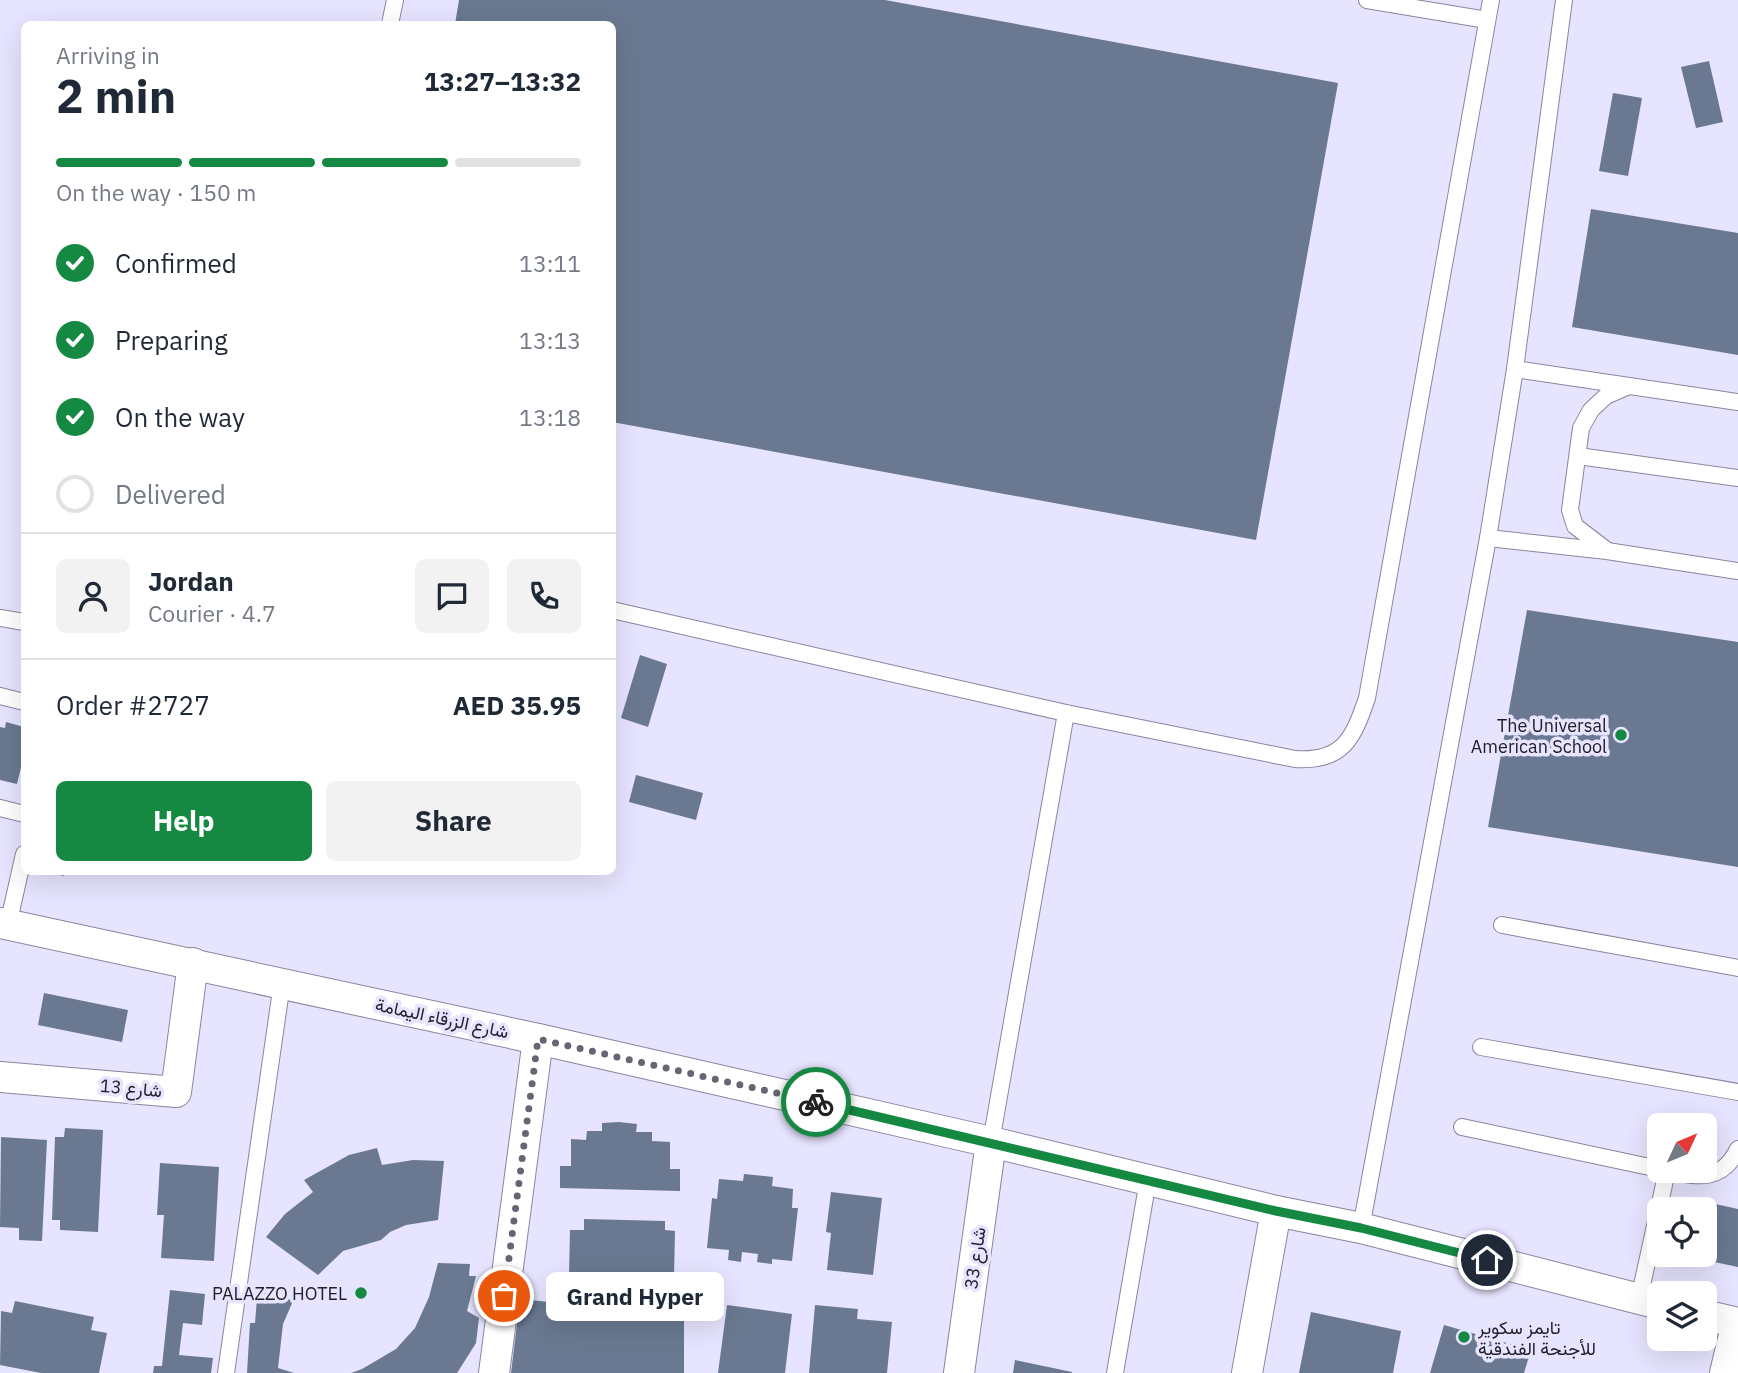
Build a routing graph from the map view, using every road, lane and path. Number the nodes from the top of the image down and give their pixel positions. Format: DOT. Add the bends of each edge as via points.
graph roads {
  1 [pos="395,0"];
  2 [pos="1367,0"];
  3 [pos="1491,0"];
  4 [pos="1564,0"];
  5 [pos="1487,20"];
  6 [pos="391,21"];
  7 [pos="1515,369"];
  8 [pos="1629,386"];
  9 [pos="1738,402"];
  10 [pos="1578,456"];
  11 [pos="1738,478"];
  12 [pos="1488,538"];
  13 [pos="1607,551"];
  14 [pos="1738,571"];
  15 [pos="616,611"];
  16 [pos="0,618"];
  17 [pos="21,622"];
  18 [pos="0,696"];
  19 [pos="21,701"];
  20 [pos="1066,713"];
  21 [pos="0,808"];
  22 [pos="21,813"];
  23 [pos="21,864"];
  24 [pos="4,924"];
  25 [pos="1502,925"];
  26 [pos="192,963"];
  27 [pos="1738,968"];
  28 [pos="282,984"];
  29 [pos="538,1039"];
  30 [pos="1481,1047"];
  31 [pos="0,1077"];
  32 [pos="1738,1092"];
  33 [pos="1462,1127"];
  34 [pos="991,1142"];
  35 [pos="1738,1149"];
  36 [pos="1647,1166"];
  37 [pos="1717,1173"];
  38 [pos="1147,1180"];
  39 [pos="1666,1183"];
  40 [pos="1276,1211"];
  41 [pos="1361,1228"];
  42 [pos="1652,1281"];
  43 [pos="1647,1300"];
  44 [pos="1717,1318"];
  45 [pos="1737,1323"];
  46 [pos="226,1373"];
  47 [pos="494,1373"];
  48 [pos="959,1373"];
  49 [pos="1115,1373"];
  50 [pos="1247,1373"];
  51 [pos="1725,1373"];
  1 -- 6 [label="lane"];
  2 -- 5 [label="lane"];
  3 -- 5 [label="lane"];
  4 -- 7 [label="lane"];
  5 -- 20 [label="lane" via="1367,698 1351,737 1332,755 1295,759"];
  7 -- 8 [label="lane"];
  7 -- 12 [label="lane"];
  8 -- 9 [label="lane"];
  8 -- 10 [label="lane" via="1606,396 1591,410 1581,428"];
  10 -- 11 [label="lane"];
  10 -- 13 [label="lane" via="1570,510 1575,526"];
  12 -- 13 [label="lane"];
  12 -- 41 [label="lane"];
  13 -- 14 [label="lane"];
  15 -- 20 [label="lane"];
  16 -- 17 [label="lane"];
  18 -- 19 [label="lane"];
  20 -- 34 [label="lane"];
  21 -- 22 [label="lane"];
  23 -- 24 [label="lane"];
  24 -- 26 [label="street, شارع الزرقاء اليمامة"];
  25 -- 27 [label="lane"];
  26 -- 28 [label="street, شارع الزرقاء اليمامة"];
  26 -- 31 [label="street, شارع 13" via="176,1092"];
  28 -- 29 [label="street, شارع الزرقاء اليمامة"];
  28 -- 46 [label="lane"];
  29 -- 34 [label="street, شارع الزرقاء اليمامة"];
  29 -- 47 [label="street"];
  30 -- 32 [label="lane"];
  33 -- 36 [label="lane"];
  34 -- 38 [label="street, شارع الزرقاء اليمامة"];
  34 -- 48 [label="street, شارع 33"];
  35 -- 37 [label="lane"];
  38 -- 40 [label="street, شارع الزرقاء اليمامة"];
  38 -- 49 [label="lane"];
  39 -- 42 [label="lane"];
  40 -- 41 [label="street, شارع الزرقاء اليمامة"];
  40 -- 50 [label="street"];
  41 -- 43 [label="street, شارع الزرقاء اليمامة"];
  44 -- 45 [label="street"];
  45 -- 51 [label="street"];
}
